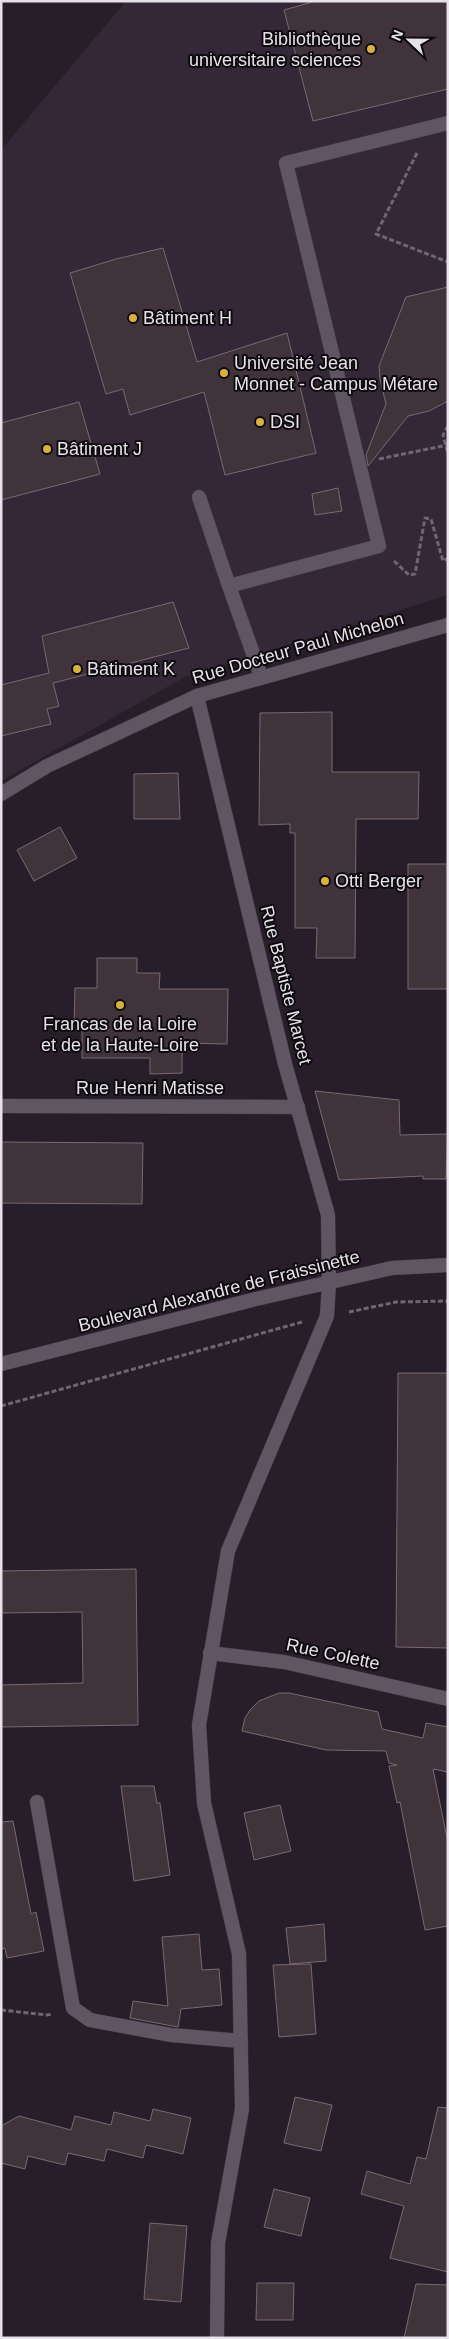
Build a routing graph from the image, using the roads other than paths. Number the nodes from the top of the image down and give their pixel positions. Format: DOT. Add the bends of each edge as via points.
graph roads {
  1 [pos="448,123"];
  2 [pos="199,497"];
  3 [pos="229,586"];
  4 [pos="448,624"];
  5 [pos="261,676"];
  6 [pos="197,696"];
  7 [pos="1,794"];
  8 [pos="1,1106"];
  9 [pos="298,1107"];
  10 [pos="448,1265"];
  11 [pos="329,1282"];
  12 [pos="1,1364"];
  13 [pos="210,1653"];
  14 [pos="448,1699"];
  15 [pos="37,1802"];
  16 [pos="241,2041"];
  17 [pos="217,2338"];
  1 -- 3 [label="street" via="286,163 379,546"];
  2 -- 3 [label="street"];
  3 -- 5 [label="street"];
  4 -- 5 [label="street, Rue Docteur Paul Michelon"];
  5 -- 6 [label="street, Rue Docteur Paul Michelon"];
  6 -- 7 [label="street, Rue Docteur Paul Michelon" via="47,766"];
  6 -- 9 [label="street, Rue Baptiste Marcet"];
  8 -- 9 [label="street, Rue Henri Matisse"];
  9 -- 11 [label="street, Rue Baptiste Marcet" via="328,1214"];
  10 -- 11 [label="street, Boulevard Alexandre de Fraissinette" via="392,1268"];
  11 -- 12 [label="street, Boulevard Alexandre de Fraissinette"];
  11 -- 13 [label="street, Rue Baptiste Marcet" via="327,1316 228,1551"];
  13 -- 14 [label="street, Rue Colette" via="284,1662"];
  13 -- 16 [label="street, Rue Baptiste Marcet" via="199,1725 204,1803 239,1954"];
  15 -- 16 [label="street" via="73,2008 90,2020 171,2035"];
  16 -- 17 [label="street, Rue Baptiste Marcet" via="242,2109 218,2243"];
}
